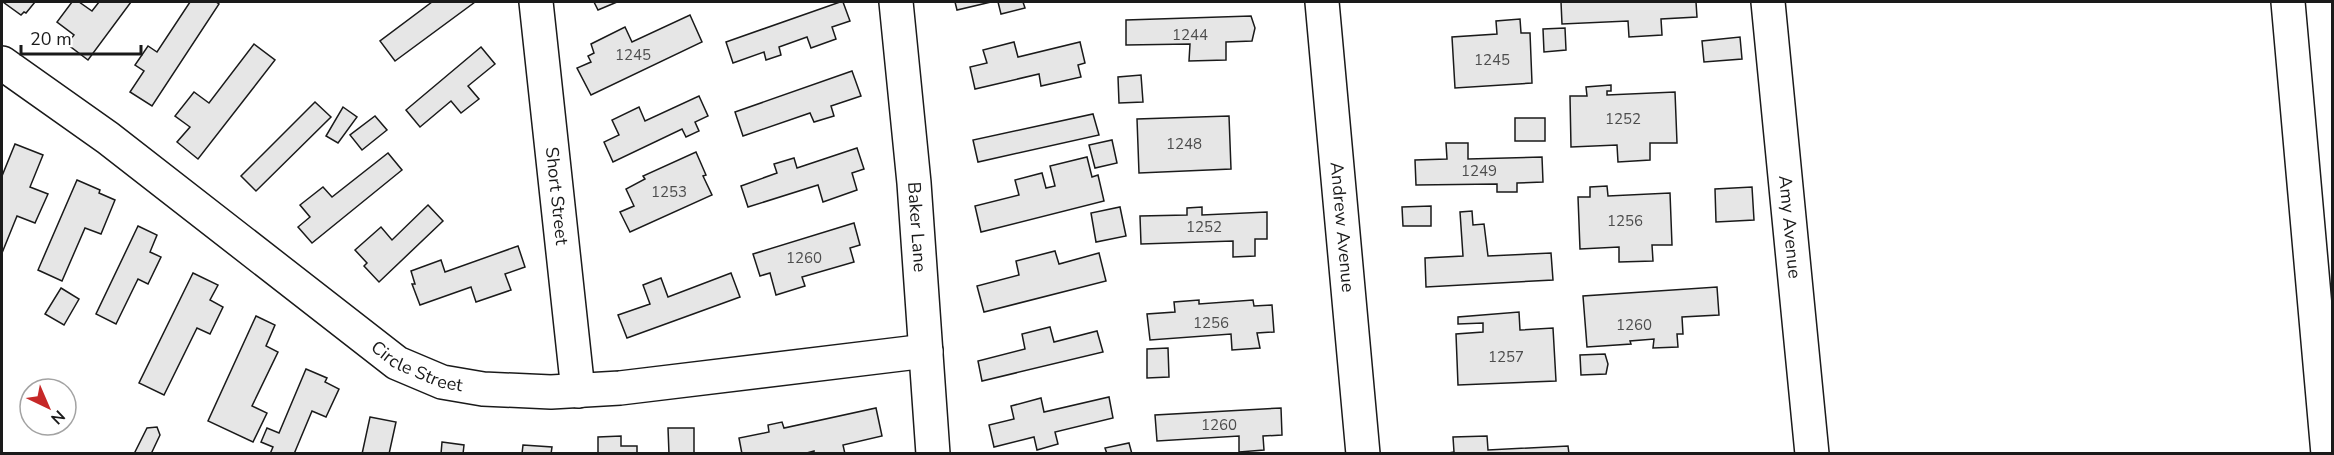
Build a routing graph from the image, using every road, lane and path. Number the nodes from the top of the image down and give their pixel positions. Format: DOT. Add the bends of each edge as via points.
graph roads {
  1 [pos="536,2"];
  2 [pos="896,2"];
  3 [pos="1322,2"];
  4 [pos="1768,2"];
  5 [pos="2288,2"];
  6 [pos="2,63"];
  7 [pos="926,351"];
  8 [pos="578,391"];
  9 [pos="933,453"];
  10 [pos="1364,453"];
  11 [pos="1812,453"];
  12 [pos="2328,453"];
  1 -- 8 [label="street, Short Street"];
  2 -- 7 [label="street, Baker Lane"];
  3 -- 10 [label="street, Andrew Avenue"];
  4 -- 11 [label="street, Amy Avenue"];
  5 -- 12 [label="street"];
  6 -- 8 [label="street, Circle Street" via="108,138 397,363 442,382 483,389"];
  7 -- 8 [label="street, Circle Street"];
  7 -- 9 [label="street, Baker Lane"];
}
